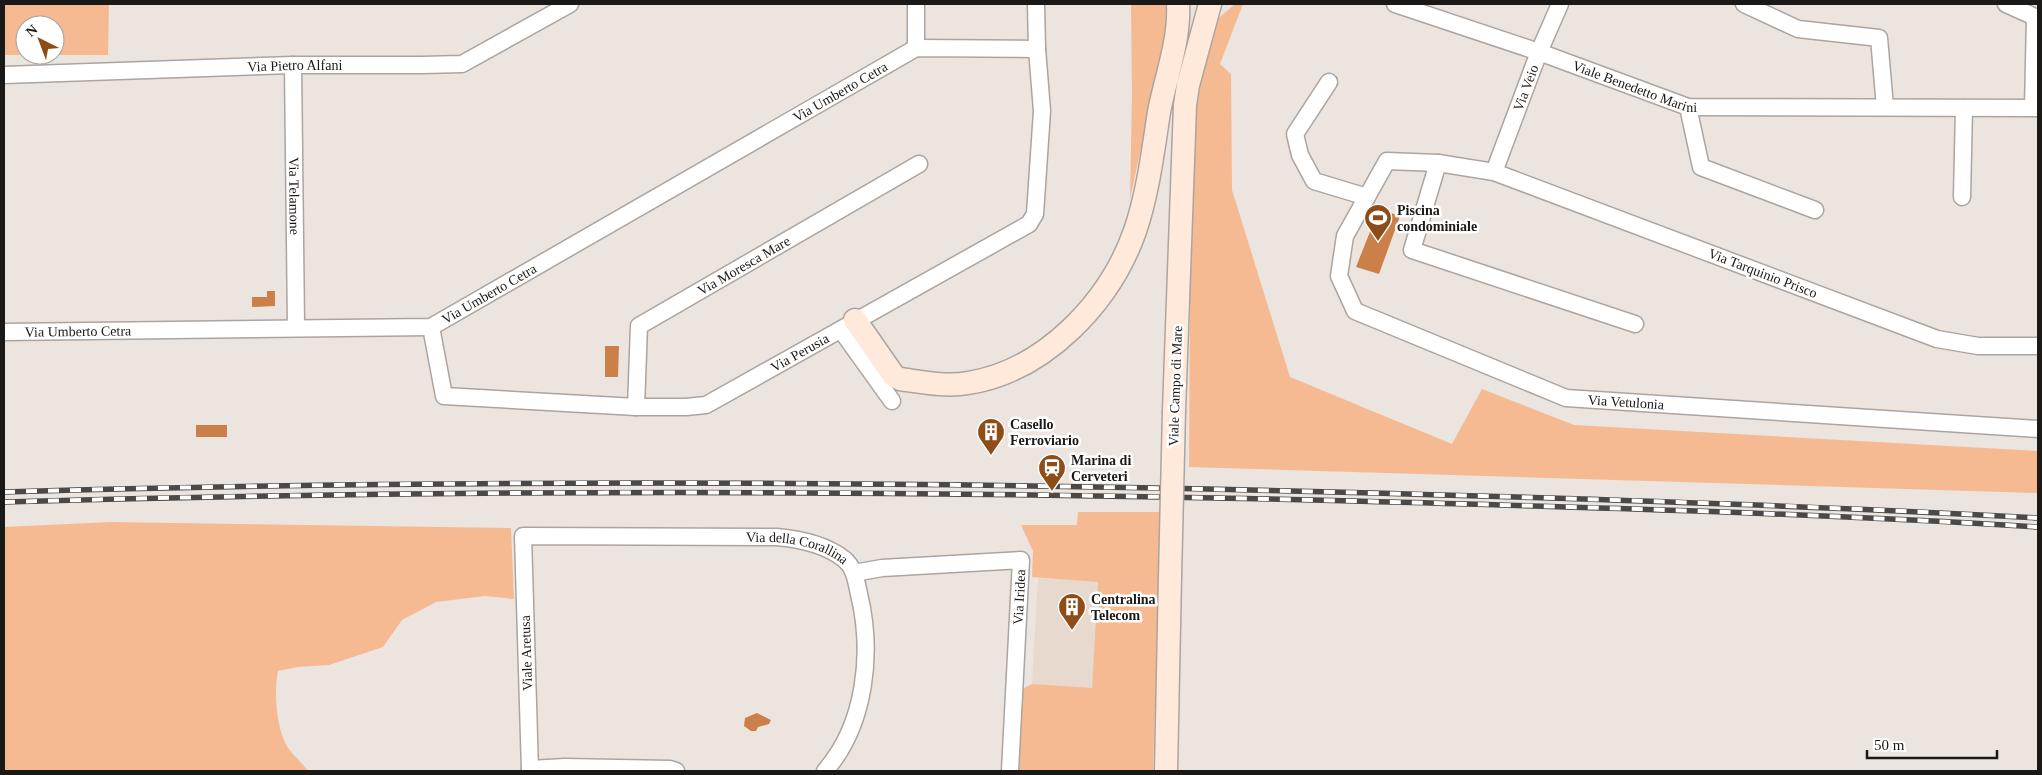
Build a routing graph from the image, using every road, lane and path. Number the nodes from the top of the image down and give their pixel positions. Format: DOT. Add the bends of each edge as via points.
graph roads {
  1 [pos="570,4"];
  2 [pos="916,4"];
  3 [pos="1036,4"];
  4 [pos="1178,4"];
  5 [pos="1210,4"];
  6 [pos="1396,4"];
  7 [pos="1560,4"];
  8 [pos="1744,4"];
  9 [pos="2006,4"];
  10 [pos="916,48"];
  11 [pos="1037,48"];
  12 [pos="1539,52"];
  13 [pos="1170,64"];
  14 [pos="293,65"];
  15 [pos="4,75"];
  16 [pos="1329,82"];
  17 [pos="1185,104"];
  18 [pos="1688,106"];
  19 [pos="1885,108"];
  20 [pos="1964,108"];
  21 [pos="2036,108"];
  22 [pos="1438,163"];
  23 [pos="919,164"];
  24 [pos="1494,172"];
  25 [pos="1962,196"];
  26 [pos="1367,197"];
  27 [pos="1815,210"];
  28 [pos="1635,324"];
  29 [pos="848,325"];
  30 [pos="431,326"];
  31 [pos="296,327"];
  32 [pos="4,332"];
  33 [pos="2038,346"];
  34 [pos="892,401"];
  35 [pos="636,407"];
  36 [pos="2038,429"];
  37 [pos="523,536"];
  38 [pos="854,573"];
  39 [pos="530,770"];
  40 [pos="676,771"];
  41 [pos="825,771"];
  42 [pos="1010,771"];
  43 [pos="1166,771"];
  1 -- 14 [label="street, Via Pietro Alfani" via="462,64"];
  2 -- 10 [label="street"];
  3 -- 11 [label="street, Via Perusia"];
  4 -- 13 [label="street" via="1179,25"];
  5 -- 17 [label="street, Viale Campo di Mare"];
  6 -- 12 [label="street, Viale Benedetto Marini"];
  7 -- 12 [label="street, Via Veio"];
  8 -- 19 [label="street" via="1798,29 1879,38"];
  9 -- 21 [label="street, Viale Benedetto Marini" via="2035,17"];
  10 -- 11 [label="street"];
  10 -- 30 [label="street, Via Umberto Cetra"];
  11 -- 29 [label="street, Via Perusia" via="1042,111 1036,214 1029,224"];
  12 -- 18 [label="street, Viale Benedetto Marini"];
  12 -- 24 [label="street, Via Veio"];
  13 -- 17 [label="street"];
  13 -- 29 [label="street" via="1135,231 1112,277 1090,308 1062,337 1016,368 984,380 952,385 894,376"];
  14 -- 15 [label="street, Via Pietro Alfani"];
  14 -- 31 [label="street, Via Telamone"];
  16 -- 26 [label="street" via="1295,134 1300,155 1314,181"];
  17 -- 43 [label="street, Viale Campo di Mare, bridge"];
  18 -- 19 [label="street, Viale Benedetto Marini"];
  18 -- 27 [label="street" via="1701,167"];
  19 -- 20 [label="street, Viale Benedetto Marini"];
  20 -- 21 [label="street, Viale Benedetto Marini"];
  20 -- 25 [label="street"];
  22 -- 24 [label="street, Via Vetulonia"];
  22 -- 26 [label="street, Via Vetulonia" via="1387,161"];
  22 -- 28 [label="street" via="1412,250"];
  23 -- 35 [label="street, Via Moresca Mare" via="639,326"];
  24 -- 33 [label="street, Via Tarquinio Prisco" via="1937,339 1978,346"];
  26 -- 36 [label="street, Via Vetulonia" via="1345,236 1339,276 1356,311 1566,398"];
  29 -- 34 [label="street"];
  29 -- 35 [label="street, Via Perusia" via="706,404"];
  30 -- 31 [label="street, Via Umberto Cetra"];
  30 -- 35 [label="street, Via Perusia" via="444,396"];
  31 -- 32 [label="street, Via Umberto Cetra"];
  37 -- 38 [label="street, Via della Corallina" via="776,537 801,540 845,560"];
  37 -- 39 [label="street, Viale Aretusa"];
  38 -- 41 [label="street, Via della Corallina" via="864,611 866,666 859,704 847,736"];
  38 -- 42 [label="street, Via Iridea" via="882,568 1021,560"];
  39 -- 40 [label="street" via="610,766"];
}
